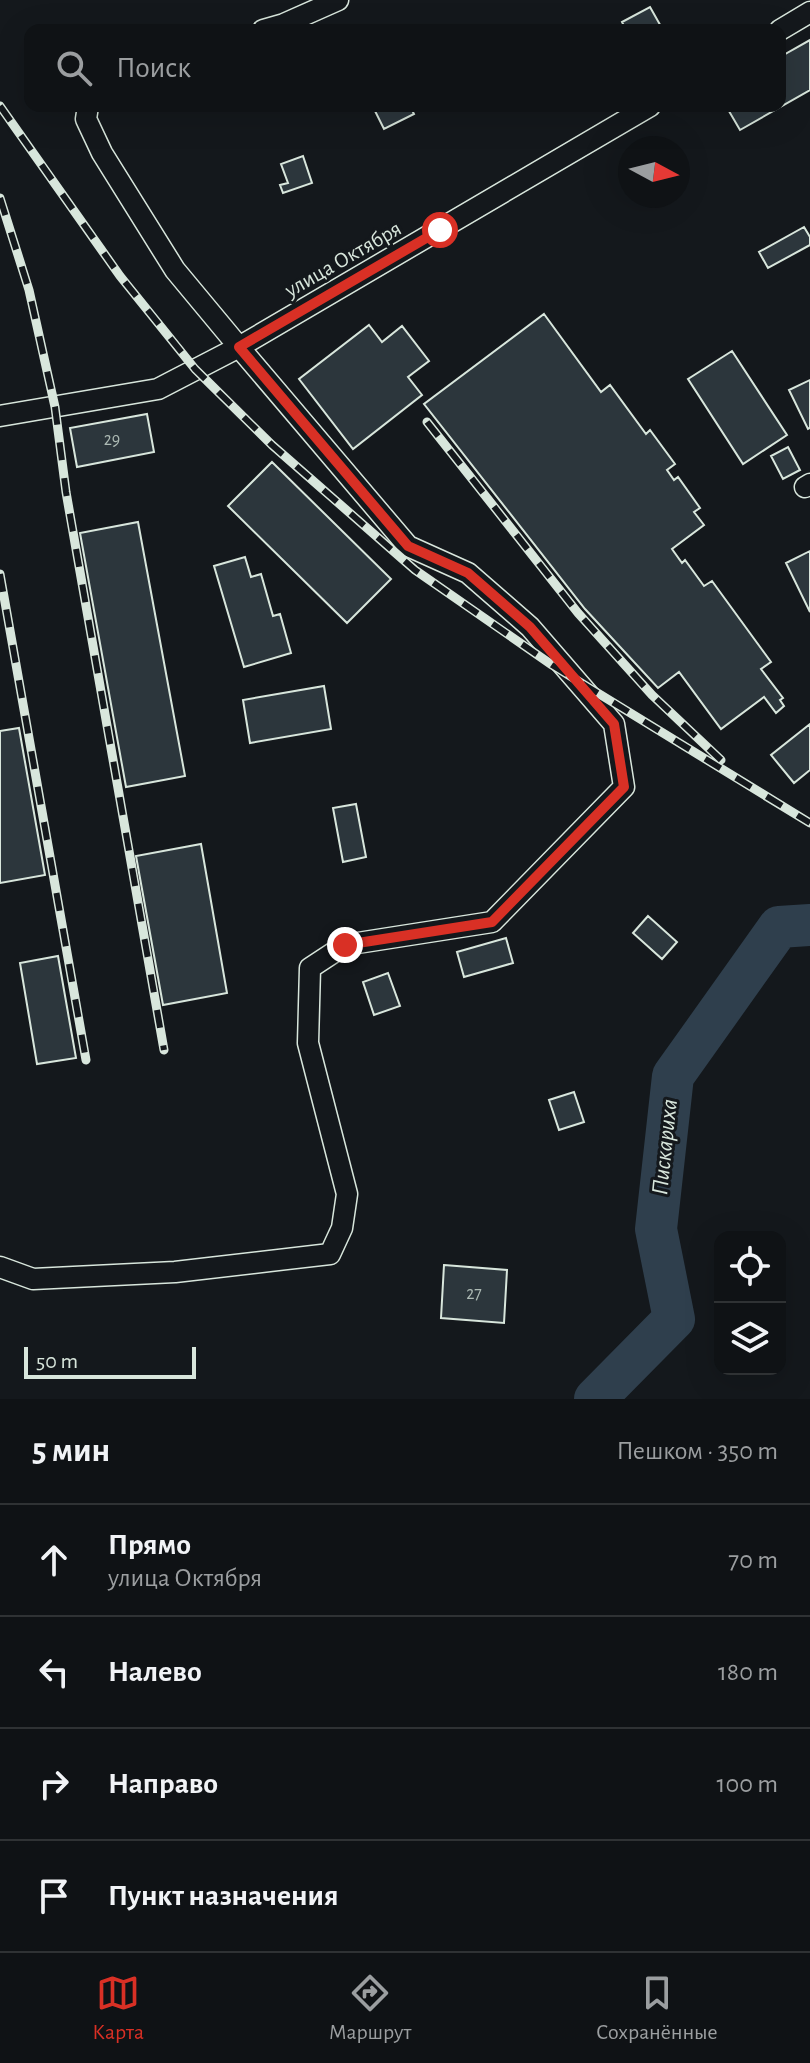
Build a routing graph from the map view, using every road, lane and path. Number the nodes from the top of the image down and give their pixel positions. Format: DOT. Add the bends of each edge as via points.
graph roads {
  1 [pos="338,0"];
  2 [pos="810,12"];
  3 [pos="284,24"];
  4 [pos="786,26"];
  5 [pos="87,112"];
  6 [pos="640,112"];
  7 [pos="239,347"];
  8 [pos="0,416"];
  9 [pos="0,1267"];
  1 -- 3 [label="street"];
  2 -- 4 [label="street"];
  5 -- 7 [label="street" via="102,153 166,257"];
  6 -- 7 [label="street, улица Октября"];
  7 -- 8 [label="street, улица Октября" via="158,389"];
  7 -- 9 [label="street" via="408,546 468,573 530,627 614,724 624,787 492,922 345,945 310,968 308,1043 347,1194 342,1228 330,1254 175,1272 33,1279"];
}
